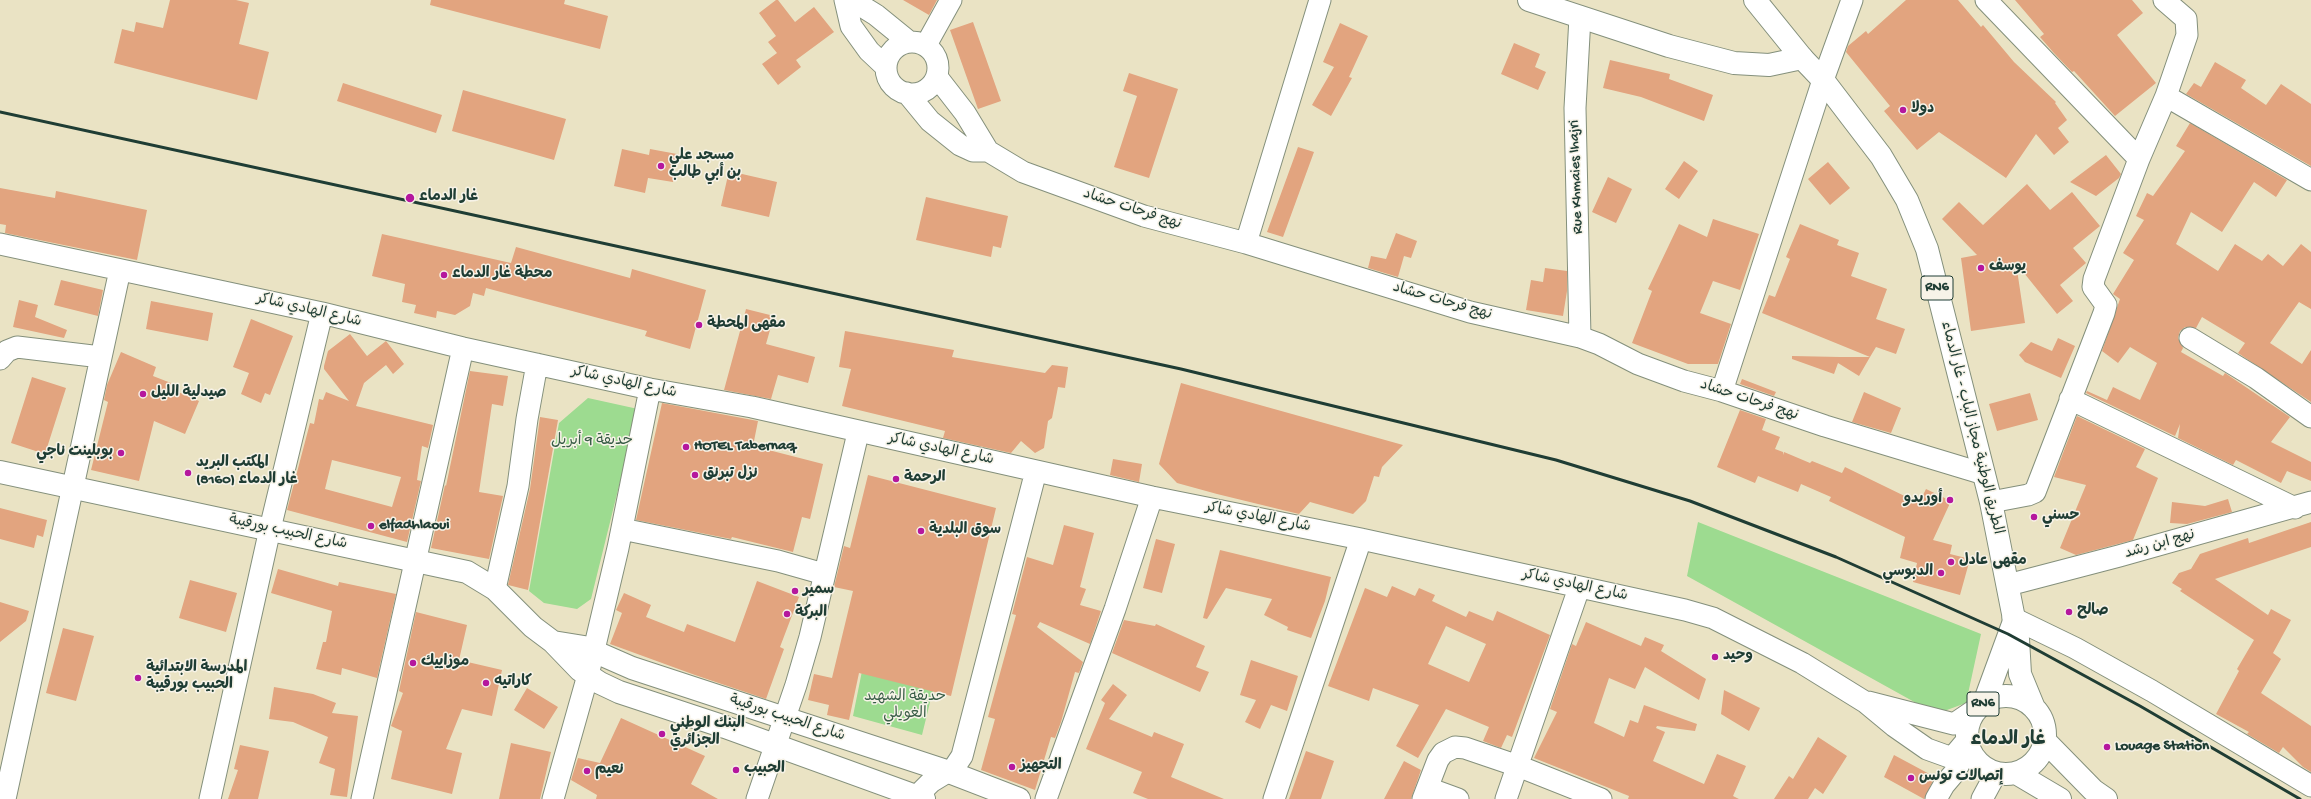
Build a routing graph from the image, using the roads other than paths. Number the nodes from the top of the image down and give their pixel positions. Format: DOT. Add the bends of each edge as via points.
graph roads {
  1 [pos="845,0"];
  2 [pos="852,0"];
  3 [pos="951,0"];
  4 [pos="1320,0"];
  5 [pos="1529,0"];
  6 [pos="1755,0"];
  7 [pos="1852,0"];
  8 [pos="1986,0"];
  9 [pos="2164,0"];
  10 [pos="1580,17"];
  11 [pos="917,43"];
  12 [pos="1802,58"];
  13 [pos="886,67"];
  14 [pos="937,77"];
  15 [pos="1823,80"];
  16 [pos="907,94"];
  17 [pos="2166,96"];
  18 [pos="988,151"];
  19 [pos="2139,159"];
  20 [pos="2311,180"];
  21 [pos="1246,243"];
  22 [pos="0,244"];
  23 [pos="120,270"];
  24 [pos="322,313"];
  25 [pos="1580,338"];
  26 [pos="2190,338"];
  27 [pos="463,348"];
  28 [pos="101,357"];
  29 [pos="0,359"];
  30 [pos="537,364"];
  31 [pos="650,389"];
  32 [pos="1722,391"];
  33 [pos="2070,399"];
  34 [pos="2311,417"];
  35 [pos="858,433"];
  36 [pos="1036,471"];
  37 [pos="0,472"];
  38 [pos="1984,474"];
  39 [pos="74,486"];
  40 [pos="1152,497"];
  41 [pos="1991,502"];
  42 [pos="2303,505"];
  43 [pos="270,529"];
  44 [pos="622,529"];
  45 [pos="1362,538"];
  46 [pos="415,560"];
  47 [pos="824,574"];
  48 [pos="2008,585"];
  49 [pos="1579,588"];
  50 [pos="494,589"];
  51 [pos="2013,621"];
  52 [pos="553,642"];
  53 [pos="593,651"];
  54 [pos="588,675"];
  55 [pos="1865,702"];
  56 [pos="2032,702"];
  57 [pos="1982,705"];
  58 [pos="784,718"];
  59 [pos="2045,741"];
  60 [pos="1968,742"];
  61 [pos="775,746"];
  62 [pos="1518,766"];
  63 [pos="949,772"];
  64 [pos="2006,773"];
  65 [pos="2311,786"];
  66 [pos="1425,794"];
  67 [pos="918,798"];
  68 [pos="5,799"];
  69 [pos="210,799"];
  70 [pos="362,799"];
  71 [pos="553,799"];
  72 [pos="757,799"];
  73 [pos="1019,799"];
  74 [pos="1046,799"];
  75 [pos="1274,799"];
  76 [pos="1458,799"];
  77 [pos="1506,799"];
  78 [pos="1601,799"];
  79 [pos="1936,799"];
  80 [pos="1982,799"];
  81 [pos="2060,799"];
  82 [pos="2106,799"];
  1 -- 13 [label="street" via="851,26 869,52"];
  2 -- 11 [label="street"];
  3 -- 11 [label="street"];
  4 -- 21 [label="street"];
  5 -- 10 [label="street"];
  6 -- 12 [label="street, الطريق الوطنية مجاز الباب - غار الدماء / RN6"];
  7 -- 15 [label="street"];
  8 -- 19 [label="street"];
  9 -- 17 [label="street" via="2181,13 2188,26 2185,46"];
  10 -- 12 [label="street" via="1669,46 1734,63 1769,65"];
  10 -- 25 [label="street, Rue Khmaies lhajri" via="1575,108"];
  11 -- 13 [label="street" via="892,50"];
  11 -- 14 [label="street" via="933,51 937,59"];
  12 -- 15 [label="street, الطريق الوطنية مجاز الباب - غار الدماء / RN6"];
  13 -- 16 [label="street" via="892,84"];
  14 -- 16 [label="street" via="925,91"];
  14 -- 18 [label="street, نهج فرحات حشاد" via="966,113"];
  15 -- 32 [label="street"];
  15 -- 38 [label="street, الطريق الوطنية مجاز الباب - غار الدماء / RN6" via="1881,156 1907,200 1927,249"];
  16 -- 18 [label="street" via="930,121 960,145 973,151"];
  17 -- 19 [label="street"];
  17 -- 20 [label="street"];
  18 -- 21 [label="street, نهج فرحات حشاد" via="1023,172 1084,195 1144,216"];
  19 -- 33 [label="street" via="2094,279 2093,286 2106,305"];
  21 -- 25 [label="street, نهج فرحات حشاد" via="1470,312"];
  22 -- 23 [label="street, شارع الهادي شاكر"];
  23 -- 24 [label="street, شارع الهادي شاكر"];
  23 -- 28 [label="street"];
  24 -- 27 [label="street, شارع الهادي شاكر"];
  24 -- 43 [label="street"];
  25 -- 32 [label="street, نهج فرحات حشاد" via="1599,344 1638,364 1684,381"];
  26 -- 34 [label="street" via="2256,378"];
  27 -- 30 [label="street, شارع الهادي شاكر"];
  27 -- 46 [label="street"];
  28 -- 29 [label="street" via="17,347 7,351"];
  28 -- 39 [label="street"];
  30 -- 31 [label="street, شارع الهادي شاكر"];
  30 -- 50 [label="street" via="518,486"];
  31 -- 35 [label="street, شارع الهادي شاكر" via="752,407"];
  31 -- 44 [label="street"];
  32 -- 38 [label="street, نهج فرحات حشاد" via="1825,426"];
  33 -- 41 [label="street" via="2035,492"];
  33 -- 42 [label="street"];
  35 -- 36 [label="street, شارع الهادي شاكر"];
  35 -- 47 [label="street"];
  36 -- 40 [label="street, شارع الهادي شاكر"];
  36 -- 63 [label="street" via="968,740 958,764"];
  37 -- 39 [label="street, شارع الحبيب بورقيبة"];
  38 -- 41 [label="street, الطريق الوطنية مجاز الباب - غار الدماء / RN6"];
  39 -- 43 [label="street, شارع الحبيب بورقيبة"];
  39 -- 68 [label="street"];
  40 -- 45 [label="street, شارع الهادي شاكر"];
  40 -- 74 [label="street" via="1115,609"];
  41 -- 48 [label="street, الطريق الوطنية مجاز الباب - غار الدماء / RN6"];
  42 -- 48 [label="street, نهج ابن رشد"];
  43 -- 46 [label="street, شارع الحبيب بورقيبة"];
  43 -- 69 [label="street"];
  44 -- 47 [label="street" via="778,561"];
  44 -- 53 [label="street"];
  45 -- 49 [label="street, شارع الهادي شاكر"];
  45 -- 75 [label="street"];
  46 -- 50 [label="street, شارع الحبيب بورقيبة" via="467,572"];
  46 -- 70 [label="street"];
  47 -- 58 [label="street" via="810,637"];
  48 -- 51 [label="street, الطريق الوطنية مجاز الباب - غار الدماء / RN6"];
  49 -- 55 [label="street, شارع الهادي شاكر" via="1713,618 1802,663"];
  49 -- 62 [label="street"];
  50 -- 52 [label="street, شارع الحبيب بورقيبة" via="533,627"];
  51 -- 56 [label="street, الطريق الوطنية مجاز الباب - غار الدماء / RN6" via="2018,639 2020,674"];
  51 -- 57 [label="street, الطريق الوطنية مجاز الباب - غار الدماء / RN6"];
  51 -- 65 [label="street" via="2075,648"];
  52 -- 53 [label="street, شارع الحبيب بورقيبة" via="577,645"];
  52 -- 54 [label="street, شارع الحبيب بورقيبة"];
  53 -- 54 [label="street"];
  53 -- 58 [label="street, شارع الحبيب بورقيبة" via="632,668"];
  54 -- 61 [label="street, شارع الحبيب بورقيبة" via="619,692"];
  54 -- 71 [label="street"];
  55 -- 57 [label="street, شارع الهادي شاكر" via="1954,724"];
  55 -- 60 [label="street, شارع الهادي شاكر" via="1927,749 1942,755 1952,758"];
  56 -- 57 [label="street, RN6" via="2009,696 1996,698"];
  56 -- 59 [label="street, RN6" via="2045,729"];
  57 -- 60 [label="street, RN6" via="1972,716"];
  58 -- 61 [label="street"];
  58 -- 63 [label="street, شارع الحبيب بورقيبة"];
  59 -- 64 [label="street" via="2040,756 2030,767"];
  59 -- 82 [label="street" via="2093,790"];
  60 -- 64 [label="street" via="1978,762"];
  60 -- 79 [label="street" via="1955,772"];
  61 -- 67 [label="street, شارع الحبيب بورقيبة"];
  61 -- 72 [label="street"];
  62 -- 66 [label="street" via="1466,748 1455,747 1443,753"];
  62 -- 77 [label="street"];
  62 -- 78 [label="street"];
  63 -- 67 [label="street" via="931,782"];
  63 -- 73 [label="street, شارع الحبيب بورقيبة"];
  64 -- 80 [label="street"];
  64 -- 81 [label="street"];
  66 -- 76 [label="street"];
}
